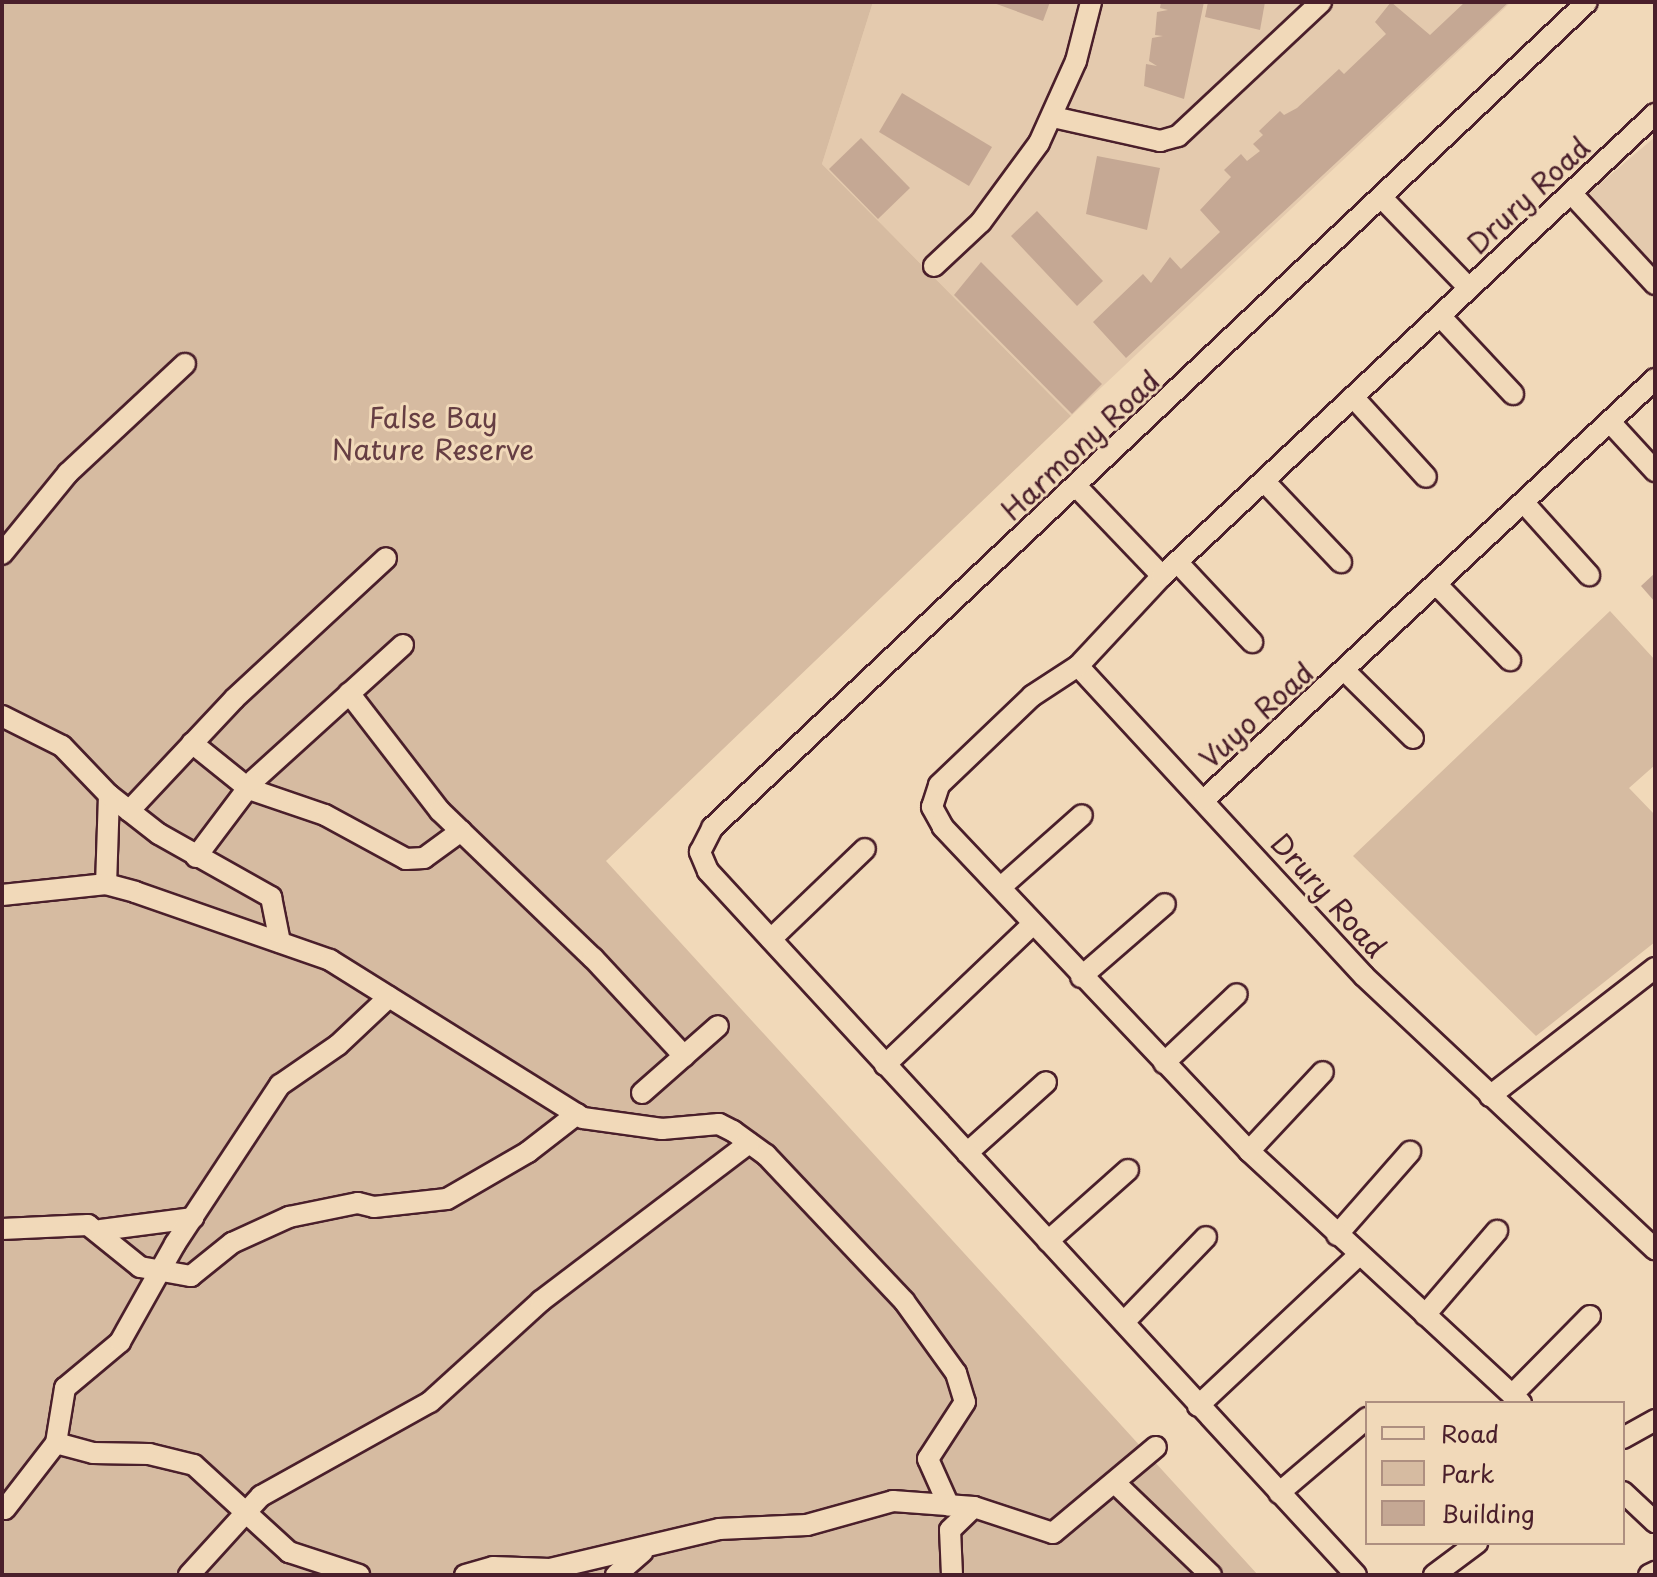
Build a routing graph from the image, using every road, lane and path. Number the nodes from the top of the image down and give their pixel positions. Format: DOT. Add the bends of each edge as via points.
graph roads {
  1 [pos="1091,2"];
  2 [pos="1321,2"];
  3 [pos="1587,2"];
  4 [pos="1655,114"];
  5 [pos="1053,117"];
  6 [pos="1571,193"];
  7 [pos="1382,198"];
  8 [pos="934,266"];
  9 [pos="1655,284"];
  10 [pos="1469,288"];
  11 [pos="1440,316"];
  12 [pos="185,364"];
  13 [pos="1655,379"];
  14 [pos="1513,394"];
  15 [pos="1353,397"];
  16 [pos="1610,422"];
  17 [pos="1655,471"];
  18 [pos="1426,477"];
  19 [pos="1264,481"];
  20 [pos="1077,487"];
  21 [pos="1525,504"];
  22 [pos="2,554"];
  23 [pos="386,558"];
  24 [pos="1177,562"];
  25 [pos="1341,562"];
  26 [pos="1589,575"];
  27 [pos="1162,576"];
  28 [pos="1437,585"];
  29 [pos="1252,642"];
  30 [pos="403,645"];
  31 [pos="1510,660"];
  32 [pos="1078,666"];
  33 [pos="1346,672"];
  34 [pos="349,693"];
  35 [pos="2,716"];
  36 [pos="1413,738"];
  37 [pos="192,743"];
  38 [pos="249,789"];
  39 [pos="109,795"];
  40 [pos="1204,800"];
  41 [pos="129,811"];
  42 [pos="1082,815"];
  43 [pos="461,831"];
  44 [pos="865,849"];
  45 [pos="196,857"];
  46 [pos="106,884"];
  47 [pos="1001,887"];
  48 [pos="2,895"];
  49 [pos="1165,904"];
  50 [pos="1033,924"];
  51 [pos="771,939"];
  52 [pos="280,942"];
  53 [pos="1655,968"];
  54 [pos="1081,977"];
  55 [pos="1237,994"];
  56 [pos="389,997"];
  57 [pos="718,1026"];
  58 [pos="684,1056"];
  59 [pos="1164,1063"];
  60 [pos="885,1065"];
  61 [pos="1323,1072"];
  62 [pos="1046,1082"];
  63 [pos="642,1093"];
  64 [pos="1490,1096"];
  65 [pos="577,1114"];
  66 [pos="749,1143"];
  67 [pos="1249,1151"];
  68 [pos="1410,1152"];
  69 [pos="967,1153"];
  70 [pos="1128,1170"];
  71 [pos="193,1218"];
  72 [pos="2,1229"];
  73 [pos="101,1230"];
  74 [pos="1497,1231"];
  75 [pos="1337,1235"];
  76 [pos="1206,1237"];
  77 [pos="1048,1241"];
  78 [pos="1655,1249"];
  79 [pos="1359,1255"];
  80 [pos="159,1272"];
  81 [pos="1425,1315"];
  82 [pos="1590,1316"];
  83 [pos="1124,1322"];
  84 [pos="1516,1399"];
  85 [pos="1198,1406"];
  86 [pos="1365,1420"];
  87 [pos="1655,1420"];
  88 [pos="1625,1437"];
  89 [pos="56,1443"];
  90 [pos="1156,1447"];
  91 [pos="1115,1483"];
  92 [pos="1279,1493"];
  93 [pos="1625,1494"];
  94 [pos="949,1506"];
  95 [pos="974,1507"];
  96 [pos="5,1509"];
  97 [pos="246,1512"];
  98 [pos="1655,1522"];
  99 [pos="1474,1545"];
  100 [pos="642,1552"];
  101 [pos="1655,1572"];
  102 [pos="189,1575"];
  103 [pos="359,1575"];
  104 [pos="465,1575"];
  105 [pos="616,1575"];
  106 [pos="952,1575"];
  107 [pos="1211,1575"];
  108 [pos="1356,1575"];
  109 [pos="1434,1575"];
  110 [pos="1649,1575"];
  1 -- 5 [label="street"];
  2 -- 5 [label="street" via="1178,136 1160,141"];
  3 -- 7 [label="street, Harmony Road"];
  4 -- 6 [label="street, Drury Road"];
  5 -- 8 [label="street" via="1007,191"];
  6 -- 9 [label="street"];
  6 -- 10 [label="street, Drury Road"];
  7 -- 10 [label="street"];
  7 -- 20 [label="street, Harmony Road"];
  10 -- 11 [label="street, Drury Road"];
  11 -- 14 [label="street"];
  11 -- 15 [label="street, Drury Road"];
  12 -- 22 [label="street" via="68,473"];
  13 -- 16 [label="street, Vuyo Road"];
  15 -- 18 [label="street"];
  15 -- 19 [label="street, Drury Road"];
  16 -- 17 [label="street"];
  16 -- 21 [label="street, Vuyo Road"];
  19 -- 24 [label="street, Drury Road"];
  19 -- 25 [label="street"];
  20 -- 27 [label="street"];
  20 -- 51 [label="street, Harmony Road" via="706,834 701,861"];
  21 -- 26 [label="street"];
  21 -- 28 [label="street, Vuyo Road"];
  23 -- 37 [label="street"];
  24 -- 27 [label="street, Drury Road"];
  24 -- 29 [label="street"];
  27 -- 32 [label="street, Drury Road"];
  28 -- 31 [label="street"];
  28 -- 33 [label="street, Vuyo Road"];
  30 -- 34 [label="street"];
  32 -- 40 [label="street, Drury Road"];
  32 -- 47 [label="street" via="1032,696 934,795 943,827"];
  33 -- 36 [label="street, Vuyo Road"];
  33 -- 40 [label="street, Vuyo Road"];
  34 -- 38 [label="street"];
  34 -- 43 [label="street"];
  35 -- 39 [label="street" via="62,746"];
  37 -- 38 [label="street"];
  37 -- 41 [label="street"];
  38 -- 43 [label="street" via="325,815 406,859 424,858"];
  38 -- 45 [label="street"];
  39 -- 41 [label="street"];
  39 -- 46 [label="street"];
  40 -- 64 [label="street, Drury Road" via="1364,976"];
  41 -- 45 [label="street"];
  42 -- 47 [label="street"];
  43 -- 58 [label="street" via="593,958"];
  44 -- 51 [label="street"];
  45 -- 52 [label="street" via="271,897"];
  46 -- 48 [label="street"];
  46 -- 52 [label="street"];
  47 -- 50 [label="street"];
  49 -- 54 [label="street"];
  50 -- 54 [label="street"];
  50 -- 60 [label="street"];
  51 -- 60 [label="street, Harmony Road"];
  52 -- 56 [label="street" via="330,960"];
  53 -- 64 [label="street"];
  54 -- 59 [label="street"];
  55 -- 59 [label="street"];
  56 -- 65 [label="street"];
  56 -- 71 [label="street" via="280,1085"];
  57 -- 58 [label="street"];
  58 -- 63 [label="street"];
  59 -- 67 [label="street"];
  60 -- 69 [label="street, Harmony Road"];
  61 -- 67 [label="street"];
  62 -- 69 [label="street"];
  64 -- 78 [label="street, Drury Road"];
  65 -- 66 [label="street" via="606,1124 662,1129 719,1124"];
  65 -- 80 [label="street" via="528,1152 447,1199 374,1207 358,1203 289,1217 232,1243 191,1276"];
  66 -- 94 [label="street" via="904,1301 956,1373 965,1402 928,1459"];
  66 -- 97 [label="street" via="541,1301 430,1402 294,1476"];
  67 -- 75 [label="street"];
  68 -- 75 [label="street"];
  69 -- 77 [label="street, Harmony Road"];
  70 -- 77 [label="street"];
  71 -- 73 [label="street"];
  71 -- 80 [label="street"];
  72 -- 73 [label="street"];
  73 -- 80 [label="street" via="140,1267"];
  74 -- 81 [label="street"];
  75 -- 79 [label="street"];
  76 -- 83 [label="street"];
  77 -- 83 [label="street, Harmony Road"];
  79 -- 81 [label="street"];
  79 -- 85 [label="street"];
  80 -- 89 [label="street" via="120,1342 65,1388"];
  81 -- 84 [label="street"];
  82 -- 84 [label="street"];
  83 -- 85 [label="street, Harmony Road"];
  85 -- 92 [label="street, Harmony Road"];
  86 -- 92 [label="street"];
  87 -- 88 [label="street"];
  89 -- 96 [label="street"];
  89 -- 97 [label="street" via="93,1453 149,1454 194,1465"];
  90 -- 91 [label="street"];
  91 -- 95 [label="street" via="1053,1533"];
  91 -- 107 [label="street"];
  92 -- 108 [label="street, Harmony Road"];
  93 -- 98 [label="street"];
  94 -- 95 [label="street"];
  94 -- 100 [label="street" via="893,1501 807,1525 694,1534"];
  95 -- 106 [label="street" via="950,1530"];
  97 -- 102 [label="street"];
  97 -- 103 [label="street" via="289,1552"];
  99 -- 109 [label="street"];
  100 -- 104 [label="street" via="550,1569 493,1567"];
  100 -- 105 [label="street"];
  101 -- 110 [label="street"];
}
